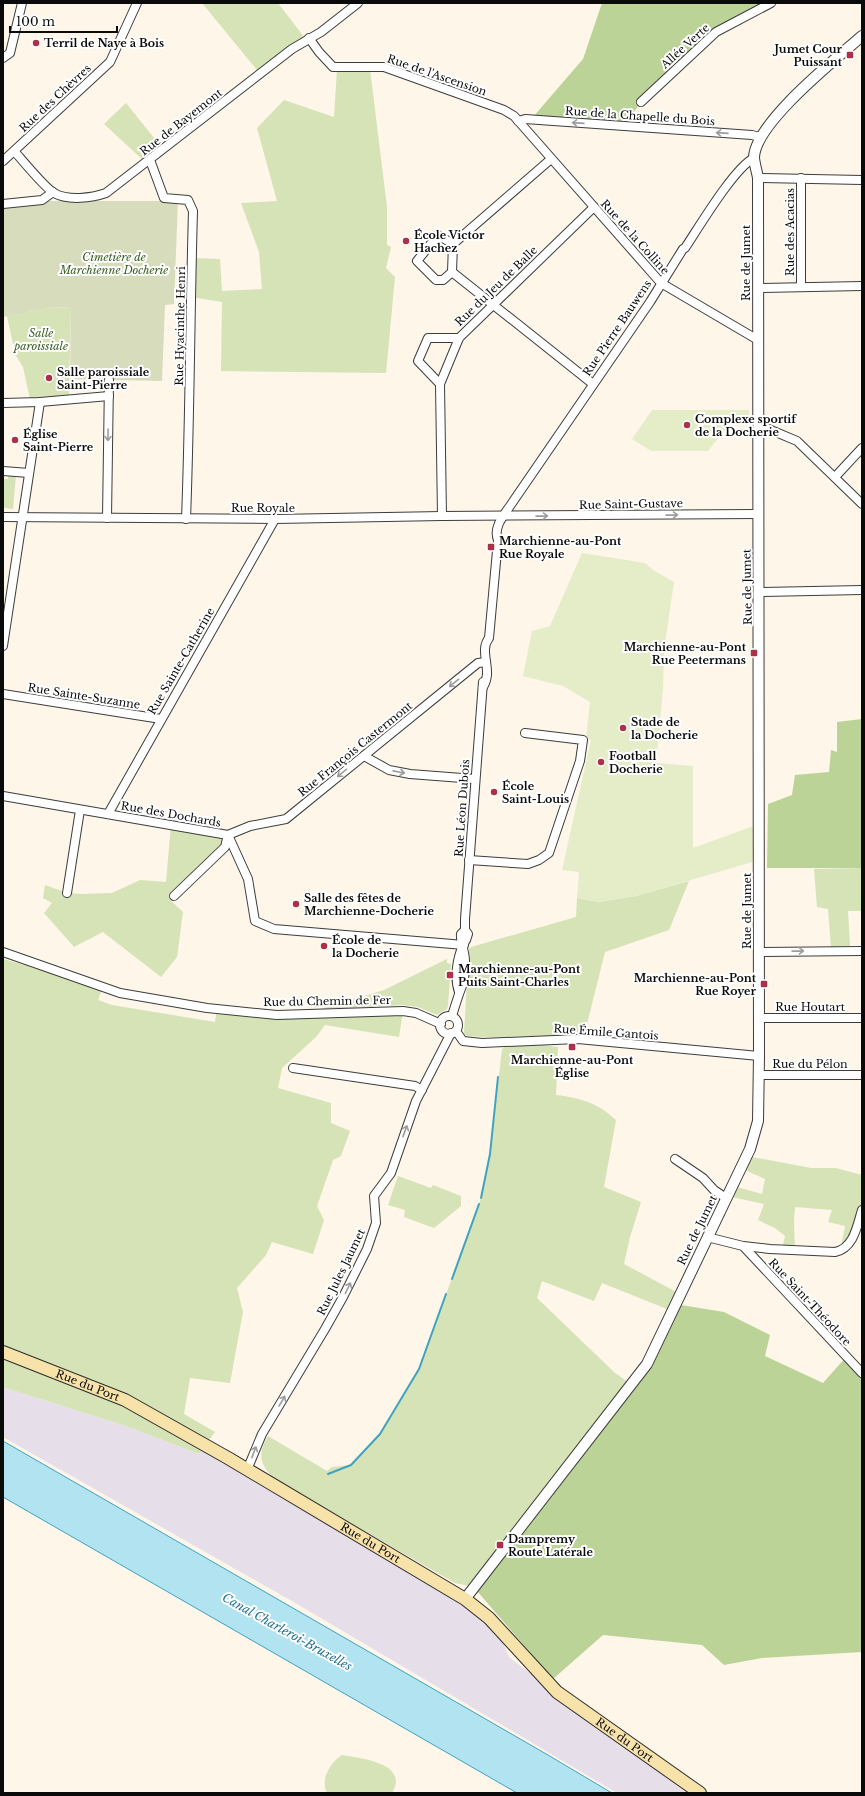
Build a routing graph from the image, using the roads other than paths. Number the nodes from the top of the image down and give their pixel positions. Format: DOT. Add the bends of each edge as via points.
graph roads {
  1 [pos="22,3"];
  2 [pos="136,3"];
  3 [pos="358,3"];
  4 [pos="770,3"];
  5 [pos="862,36"];
  6 [pos="309,38"];
  7 [pos="3,58"];
  8 [pos="641,102"];
  9 [pos="518,121"];
  10 [pos="760,137"];
  11 [pos="15,152"];
  12 [pos="754,158"];
  13 [pos="150,160"];
  14 [pos="551,160"];
  15 [pos="3,161"];
  16 [pos="758,178"];
  17 [pos="801,178"];
  18 [pos="862,180"];
  19 [pos="53,192"];
  20 [pos="3,204"];
  21 [pos="594,207"];
  22 [pos="453,244"];
  23 [pos="452,272"];
  24 [pos="661,283"];
  25 [pos="801,286"];
  26 [pos="862,286"];
  27 [pos="758,288"];
  28 [pos="493,305"];
  29 [pos="459,338"];
  30 [pos="758,340"];
  31 [pos="109,380"];
  32 [pos="440,384"];
  33 [pos="593,384"];
  34 [pos="109,396"];
  35 [pos="40,402"];
  36 [pos="3,403"];
  37 [pos="759,425"];
  38 [pos="862,448"];
  39 [pos="3,471"];
  40 [pos="29,473"];
  41 [pos="835,477"];
  42 [pos="862,504"];
  43 [pos="758,514"];
  44 [pos="442,516"];
  45 [pos="504,516"];
  46 [pos="3,517"];
  47 [pos="22,517"];
  48 [pos="107,518"];
  49 [pos="186,518"];
  50 [pos="274,519"];
  51 [pos="862,590"];
  52 [pos="759,592"];
  53 [pos="3,646"];
  54 [pos="486,662"];
  55 [pos="3,694"];
  56 [pos="161,719"];
  57 [pos="526,733"];
  58 [pos="364,756"];
  59 [pos="475,779"];
  60 [pos="3,796"];
  61 [pos="80,810"];
  62 [pos="108,814"];
  63 [pos="228,835"];
  64 [pos="469,860"];
  65 [pos="67,893"];
  66 [pos="174,896"];
  67 [pos="464,945"];
  68 [pos="862,951"];
  69 [pos="3,952"];
  70 [pos="759,952"];
  71 [pos="452,1016"];
  72 [pos="759,1018"];
  73 [pos="862,1018"];
  74 [pos="441,1024"];
  75 [pos="453,1032"];
  76 [pos="759,1056"];
  77 [pos="293,1068"];
  78 [pos="759,1075"];
  79 [pos="862,1076"];
  80 [pos="422,1090"];
  81 [pos="675,1159"];
  82 [pos="726,1198"];
  83 [pos="862,1210"];
  84 [pos="707,1237"];
  85 [pos="743,1246"];
  86 [pos="3,1352"];
  87 [pos="862,1373"];
  88 [pos="247,1470"];
  89 [pos="465,1599"];
  90 [pos="700,1793"];
  1 -- 7 [label="street" via="10,53"];
  2 -- 11 [label="street, Rue des Chèvres" via="110,62"];
  3 -- 6 [label="street, Rue de Bayemont" via="321,32"];
  4 -- 8 [label="street, Allée Verte" via="716,32"];
  5 -- 10 [label="street" via="782,110"];
  6 -- 9 [label="street, Rue de l'Ascension" via="322,57 333,66 384,68 504,110"];
  6 -- 13 [label="street, Rue de Bayemont"];
  10 -- 9 [label="street, Rue de la Chapelle du Bois, one-way" via="605,124 524,119"];
  9 -- 14 [label="street, Rue de la Colline"];
  10 -- 12 [label="street, Rue de Jumet"];
  11 -- 15 [label="street, Rue des Chèvres"];
  11 -- 19 [label="street"];
  12 -- 16 [label="street, Rue de Jumet"];
  12 -- 24 [label="street, Rue Pierre Bauwens" via="735,176"];
  13 -- 19 [label="street, Rue de Bayemont" via="106,193 96,196 63,196"];
  13 -- 49 [label="street, Rue Hyacinthe Henri" via="164,198 188,200 193,211"];
  14 -- 21 [label="street, Rue de la Colline"];
  14 -- 22 [label="street"];
  16 -- 17 [label="street, Rue des Acacias"];
  16 -- 27 [label="street, Rue de Jumet"];
  17 -- 18 [label="street, Rue des Acacias"];
  17 -- 25 [label="street, Rue des Acacias"];
  19 -- 20 [label="street" via="42,200"];
  21 -- 24 [label="street, Rue de la Colline"];
  21 -- 28 [label="street, Rue du Jeu de Balle"];
  22 -- 23 [label="street"];
  22 -- 23 [label="street" via="438,235 417,261 436,280 443,280"];
  23 -- 28 [label="street"];
  24 -- 30 [label="street, Rue de la Colline"];
  24 -- 33 [label="street, Rue Pierre Bauwens"];
  25 -- 26 [label="street, Rue des Acacias"];
  25 -- 27 [label="street, Rue des Acacias"];
  27 -- 30 [label="street, Rue de Jumet"];
  28 -- 29 [label="street, Rue du Jeu de Balle"];
  28 -- 33 [label="street"];
  29 -- 32 [label="street, Rue du Jeu de Balle"];
  29 -- 32 [label="street" via="428,338 418,361"];
  30 -- 37 [label="street, Rue de Jumet"];
  31 -- 34 [label="street"];
  32 -- 44 [label="street, Rue du Jeu de Balle"];
  33 -- 45 [label="street, Rue Pierre Bauwens"];
  34 -- 35 [label="street"];
  34 -- 48 [label="street, one-way"];
  35 -- 36 [label="street"];
  35 -- 40 [label="street"];
  37 -- 41 [label="street" via="797,441"];
  37 -- 43 [label="street, Rue de Jumet"];
  38 -- 41 [label="street"];
  39 -- 40 [label="street"];
  40 -- 47 [label="street"];
  41 -- 42 [label="street"];
  45 -- 43 [label="street, Rue Saint-Gustave, one-way"];
  43 -- 52 [label="street, Rue de Jumet"];
  44 -- 45 [label="street, Rue Royale"];
  44 -- 50 [label="street, Rue Royale"];
  45 -- 54 [label="street, Rue Léon Dubois" via="498,540 489,638 485,650"];
  46 -- 47 [label="street, Rue Royale"];
  47 -- 48 [label="street, Rue Royale"];
  47 -- 53 [label="street"];
  48 -- 49 [label="street, Rue Royale"];
  49 -- 50 [label="street, Rue Royale"];
  50 -- 56 [label="street, Rue Sainte-Catherine"];
  51 -- 52 [label="street"];
  52 -- 70 [label="street, Rue de Jumet"];
  54 -- 58 [label="street, Rue François Castermont, one-way" via="478,663"];
  54 -- 59 [label="street, Rue Léon Dubois" via="488,680 483,687"];
  55 -- 56 [label="street, Rue Sainte-Suzanne"];
  56 -- 62 [label="street, Rue Sainte-Catherine"];
  57 -- 64 [label="street" via="583,740 580,761 549,853 528,864"];
  58 -- 59 [label="street, one-way" via="389,770"];
  58 -- 63 [label="street, Rue François Castermont, one-way" via="286,818 250,826"];
  59 -- 64 [label="street, Rue Léon Dubois"];
  60 -- 61 [label="street, Rue des Dochards"];
  61 -- 62 [label="street, Rue des Dochards"];
  61 -- 65 [label="street"];
  62 -- 63 [label="street, Rue des Dochards"];
  63 -- 66 [label="street" via="225,847"];
  63 -- 67 [label="street, Rue des Dochards" via="248,879 255,921 274,930"];
  64 -- 67 [label="street, Rue Léon Dubois" via="465,930 468,934"];
  67 -- 71 [label="street, Rue Léon Dubois" via="463,986"];
  70 -- 68 [label="street, one-way"];
  69 -- 74 [label="street, Rue du Chemin de Fer" via="120,993 207,1008 277,1015 403,1011 416,1013"];
  70 -- 72 [label="street, Rue de Jumet"];
  71 -- 74 [label="street" via="444,1018"];
  71 -- 75 [label="street" via="458,1023"];
  72 -- 73 [label="street, Rue Houtart"];
  72 -- 76 [label="street, Rue de Jumet"];
  74 -- 75 [label="street" via="443,1030"];
  75 -- 76 [label="street, Rue Émile Gantois" via="463,1041 578,1039"];
  75 -- 80 [label="street, Rue Jules Jaumet"];
  76 -- 78 [label="street, Rue de Jumet"];
  77 -- 80 [label="street" via="415,1086"];
  78 -- 79 [label="street, Rue du Pélon"];
  78 -- 82 [label="street, Rue de Jumet" via="756,1133"];
  88 -- 80 [label="street, Rue Jules Jaumet, one-way" via="262,1434 332,1317 367,1249 376,1223 374,1196 391,1173"];
  81 -- 82 [label="street"];
  82 -- 84 [label="street, Rue de Jumet"];
  83 -- 85 [label="street, Rue Saint-Théodore" via="852,1239 834,1252"];
  84 -- 85 [label="street, Rue Saint-Théodore"];
  84 -- 89 [label="street, Rue de Jumet" via="647,1364"];
  85 -- 87 [label="street, Rue Saint-Théodore"];
  86 -- 88 [label="main road, Rue du Port" via="125,1400"];
  88 -- 89 [label="main road, Rue du Port"];
  89 -- 90 [label="main road, Rue du Port" via="489,1618 557,1692"];
}
